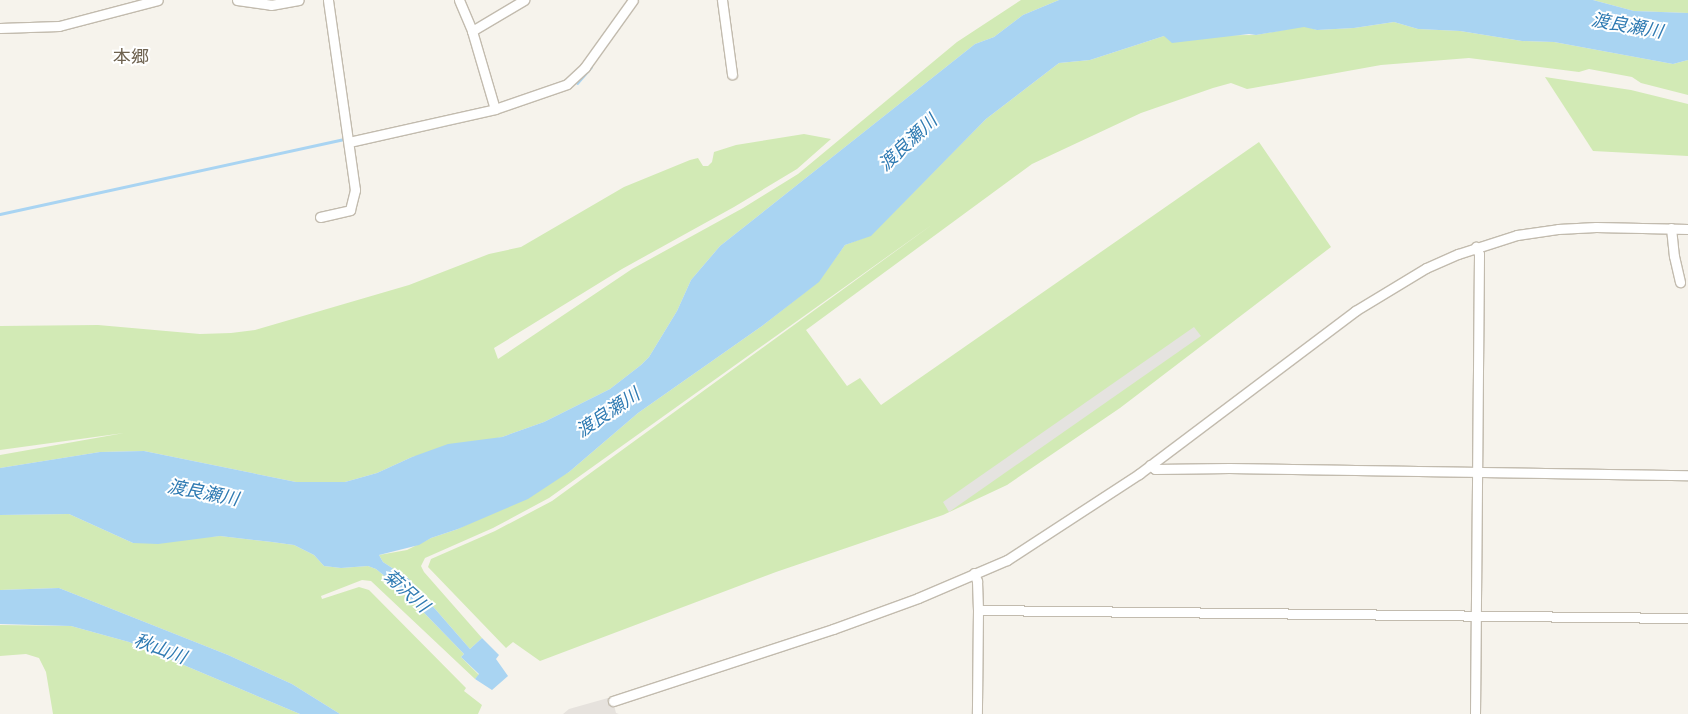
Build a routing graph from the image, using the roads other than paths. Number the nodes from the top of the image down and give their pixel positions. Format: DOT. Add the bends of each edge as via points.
graph roads {
  1 [pos="158,0"];
  2 [pos="237,0"];
  3 [pos="299,0"];
  4 [pos="328,0"];
  5 [pos="459,0"];
  6 [pos="524,0"];
  7 [pos="633,0"];
  8 [pos="722,0"];
  9 [pos="0,28"];
  10 [pos="472,31"];
  11 [pos="732,74"];
  12 [pos="495,109"];
  13 [pos="349,142"];
  14 [pos="320,217"];
  15 [pos="1671,228"];
  16 [pos="1688,230"];
  17 [pos="1476,247"];
  18 [pos="1680,282"];
  19 [pos="1150,465"];
  20 [pos="1476,472"];
  21 [pos="1688,475"];
  22 [pos="974,573"];
  23 [pos="978,610"];
  24 [pos="1475,615"];
  25 [pos="1688,618"];
  26 [pos="613,702"];
  27 [pos="977,714"];
  28 [pos="1475,714"];
  1 -- 9 [label="street" via="59,26"];
  2 -- 3 [label="street" via="271,5"];
  4 -- 13 [label="street"];
  5 -- 10 [label="street"];
  6 -- 10 [label="street"];
  7 -- 12 [label="street" via="573,80"];
  8 -- 11 [label="street"];
  10 -- 12 [label="street"];
  12 -- 13 [label="street"];
  13 -- 14 [label="street" via="355,190 350,210"];
  15 -- 16 [label="street"];
  15 -- 17 [label="street" via="1558,229 1517,235"];
  15 -- 18 [label="street"];
  17 -- 19 [label="street" via="1426,268 1355,311"];
  17 -- 20 [label="street"];
  19 -- 20 [label="street" via="1155,469"];
  19 -- 22 [label="street" via="1024,550"];
  20 -- 21 [label="street"];
  20 -- 24 [label="street"];
  22 -- 23 [label="street"];
  22 -- 26 [label="street" via="834,629"];
  23 -- 24 [label="street"];
  23 -- 27 [label="street"];
  24 -- 25 [label="street"];
  24 -- 28 [label="street"];
}
